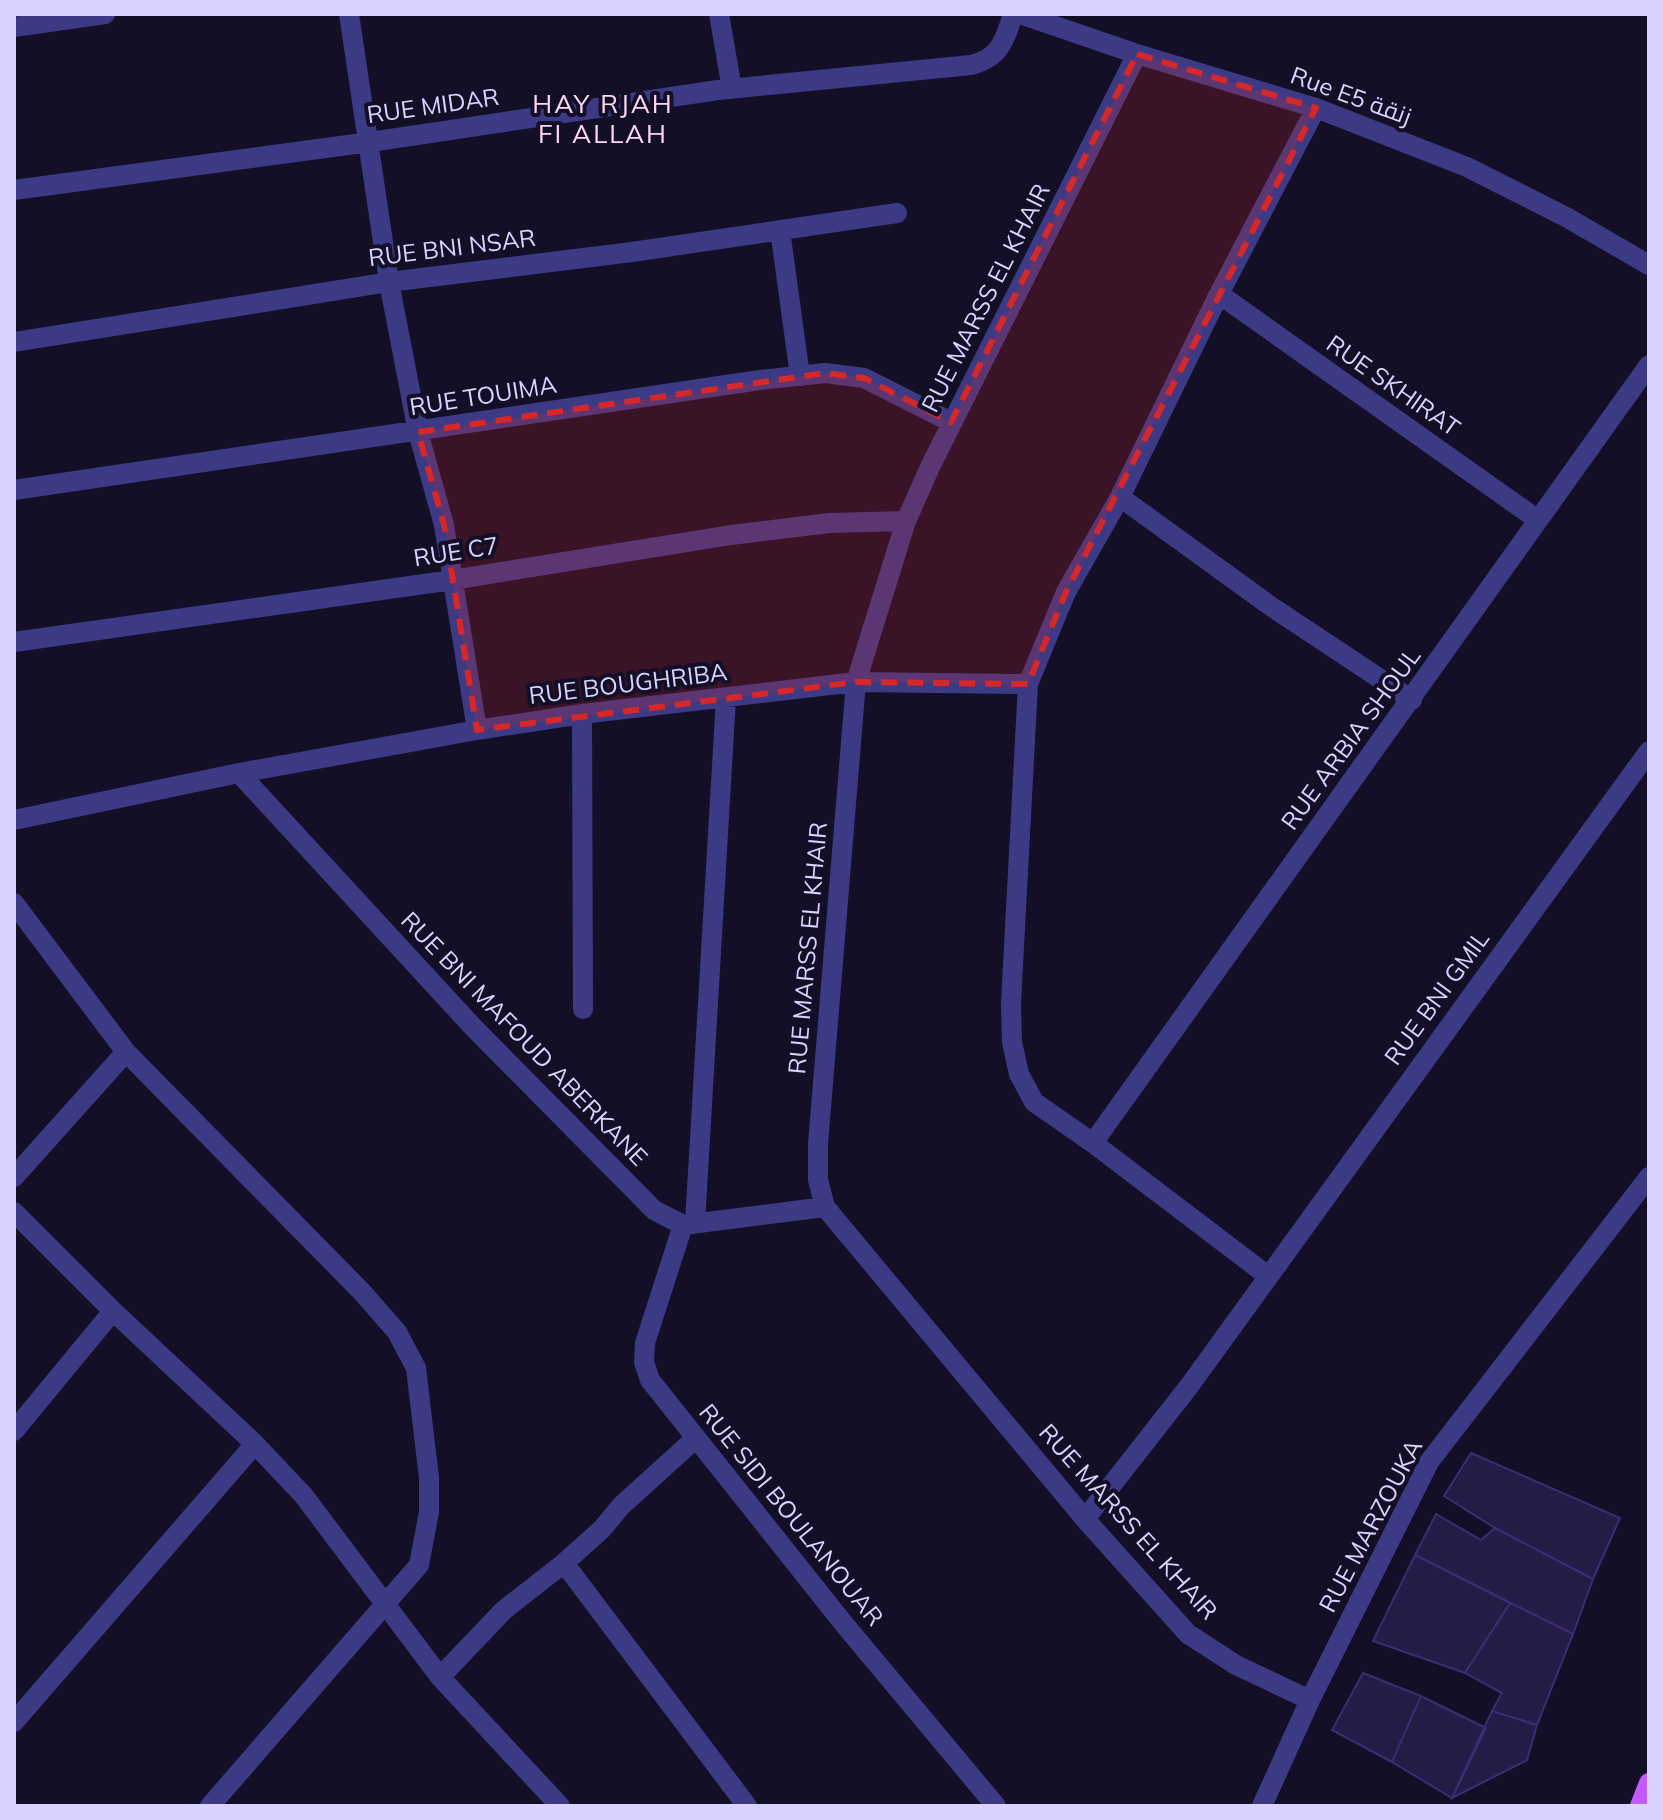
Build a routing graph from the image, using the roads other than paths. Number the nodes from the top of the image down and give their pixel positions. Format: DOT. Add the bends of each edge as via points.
graph roads {
  1 [pos="105,14"];
  2 [pos="349,14"];
  3 [pos="719,14"];
  4 [pos="1013,14"];
  5 [pos="1020,14"];
  6 [pos="14,27"];
  7 [pos="1137,54"];
  8 [pos="732,89"];
  9 [pos="1316,108"];
  10 [pos="370,142"];
  11 [pos="14,190"];
  12 [pos="897,213"];
  13 [pos="780,230"];
  14 [pos="1649,265"];
  15 [pos="389,282"];
  16 [pos="1219,294"];
  17 [pos="14,342"];
  18 [pos="1649,365"];
  19 [pos="800,376"];
  20 [pos="951,422"];
  21 [pos="418,432"];
  22 [pos="14,490"];
  23 [pos="1120,497"];
  24 [pos="1538,520"];
  25 [pos="906,521"];
  26 [pos="452,580"];
  27 [pos="14,642"];
  28 [pos="856,682"];
  29 [pos="1028,684"];
  30 [pos="726,698"];
  31 [pos="1412,700"];
  32 [pos="582,714"];
  33 [pos="477,730"];
  34 [pos="1649,751"];
  35 [pos="239,773"];
  36 [pos="14,820"];
  37 [pos="14,903"];
  38 [pos="583,1009"];
  39 [pos="126,1052"];
  40 [pos="1093,1143"];
  41 [pos="14,1177"];
  42 [pos="1649,1177"];
  43 [pos="825,1207"];
  44 [pos="14,1212"];
  45 [pos="689,1224"];
  46 [pos="1268,1276"];
  47 [pos="113,1311"];
  48 [pos="14,1431"];
  49 [pos="696,1438"];
  50 [pos="255,1444"];
  51 [pos="1085,1519"];
  52 [pos="564,1563"];
  53 [pos="385,1605"];
  54 [pos="440,1677"];
  55 [pos="1310,1700"];
  56 [pos="14,1722"];
  57 [pos="1649,1783"];
  58 [pos="210,1806"];
  59 [pos="560,1806"];
  60 [pos="747,1806"];
  61 [pos="996,1806"];
  62 [pos="1262,1806"];
  63 [pos="1640,1806"];
  1 -- 6 [label="street"];
  2 -- 10 [label="street"];
  3 -- 8 [label="street"];
  4 -- 8 [label="street, RUE MIDAR" via="999,50 985,62"];
  5 -- 7 [label="street, Rue E5 زنقة"];
  7 -- 9 [label="street, Rue E5 زنقة"];
  7 -- 20 [label="street, RUE MARSS EL KHAIR"];
  8 -- 10 [label="street, RUE MIDAR"];
  9 -- 14 [label="street, Rue E5 زنقة" via="1467,167"];
  9 -- 16 [label="street"];
  10 -- 11 [label="street, RUE MIDAR"];
  10 -- 15 [label="street"];
  12 -- 13 [label="street, RUE BNI NSAR"];
  13 -- 15 [label="street, RUE BNI NSAR"];
  13 -- 19 [label="street"];
  15 -- 17 [label="street, RUE BNI NSAR"];
  15 -- 21 [label="street"];
  16 -- 23 [label="street"];
  16 -- 24 [label="street, RUE SKHIRAT"];
  18 -- 24 [label="street, RUE ARBIA SHOUL"];
  19 -- 20 [label="street, RUE TOUIMA" via="864,378"];
  19 -- 21 [label="street, RUE TOUIMA"];
  20 -- 25 [label="street, RUE MARSS EL KHAIR"];
  21 -- 22 [label="street, RUE TOUIMA"];
  21 -- 26 [label="street" via="444,525"];
  23 -- 29 [label="street" via="1066,592"];
  23 -- 31 [label="street"];
  24 -- 31 [label="street, RUE ARBIA SHOUL"];
  25 -- 26 [label="street, RUE C7" via="829,523 731,535"];
  25 -- 28 [label="street, RUE MARSS EL KHAIR"];
  26 -- 27 [label="street, RUE C7"];
  26 -- 33 [label="street"];
  28 -- 29 [label="street, RUE BOUGHRIBA"];
  28 -- 30 [label="street, RUE BOUGHRIBA"];
  28 -- 43 [label="street, RUE MARSS EL KHAIR" via="818,1144"];
  29 -- 40 [label="street" via="1012,1042 1019,1074 1034,1102"];
  30 -- 32 [label="street, RUE BOUGHRIBA"];
  30 -- 45 [label="street"];
  31 -- 40 [label="street, RUE ARBIA SHOUL"];
  32 -- 33 [label="street, RUE BOUGHRIBA"];
  32 -- 38 [label="street"];
  33 -- 35 [label="street, RUE BOUGHRIBA"];
  34 -- 46 [label="street, RUE BNI GMIL"];
  35 -- 36 [label="street, RUE BOUGHRIBA"];
  35 -- 45 [label="street, RUE BNI MAFOUD ABERKANE" via="473,1027 641,1199 668,1219"];
  37 -- 39 [label="street"];
  39 -- 41 [label="street"];
  39 -- 53 [label="street" via="362,1292 397,1332 416,1368 429,1512 419,1565"];
  40 -- 46 [label="street"];
  42 -- 55 [label="street, RUE MARZOUKA" via="1429,1462"];
  43 -- 45 [label="street"];
  43 -- 51 [label="street, RUE MARSS EL KHAIR"];
  44 -- 47 [label="street"];
  45 -- 49 [label="street, RUE SIDI BOULANOUAR" via="645,1343 644,1362 650,1380"];
  46 -- 51 [label="street, RUE BNI GMIL"];
  47 -- 48 [label="street"];
  47 -- 50 [label="street"];
  49 -- 52 [label="street"];
  49 -- 61 [label="street, RUE SIDI BOULANOUAR"];
  50 -- 53 [label="street" via="304,1496"];
  50 -- 56 [label="street"];
  51 -- 55 [label="street, RUE MARSS EL KHAIR" via="1188,1634 1236,1665"];
  52 -- 54 [label="street" via="504,1610"];
  52 -- 60 [label="street"];
  53 -- 54 [label="street"];
  53 -- 58 [label="street"];
  54 -- 59 [label="street"];
  55 -- 62 [label="street, RUE MARZOUKA"];
  57 -- 63 [label="main road"];
}
